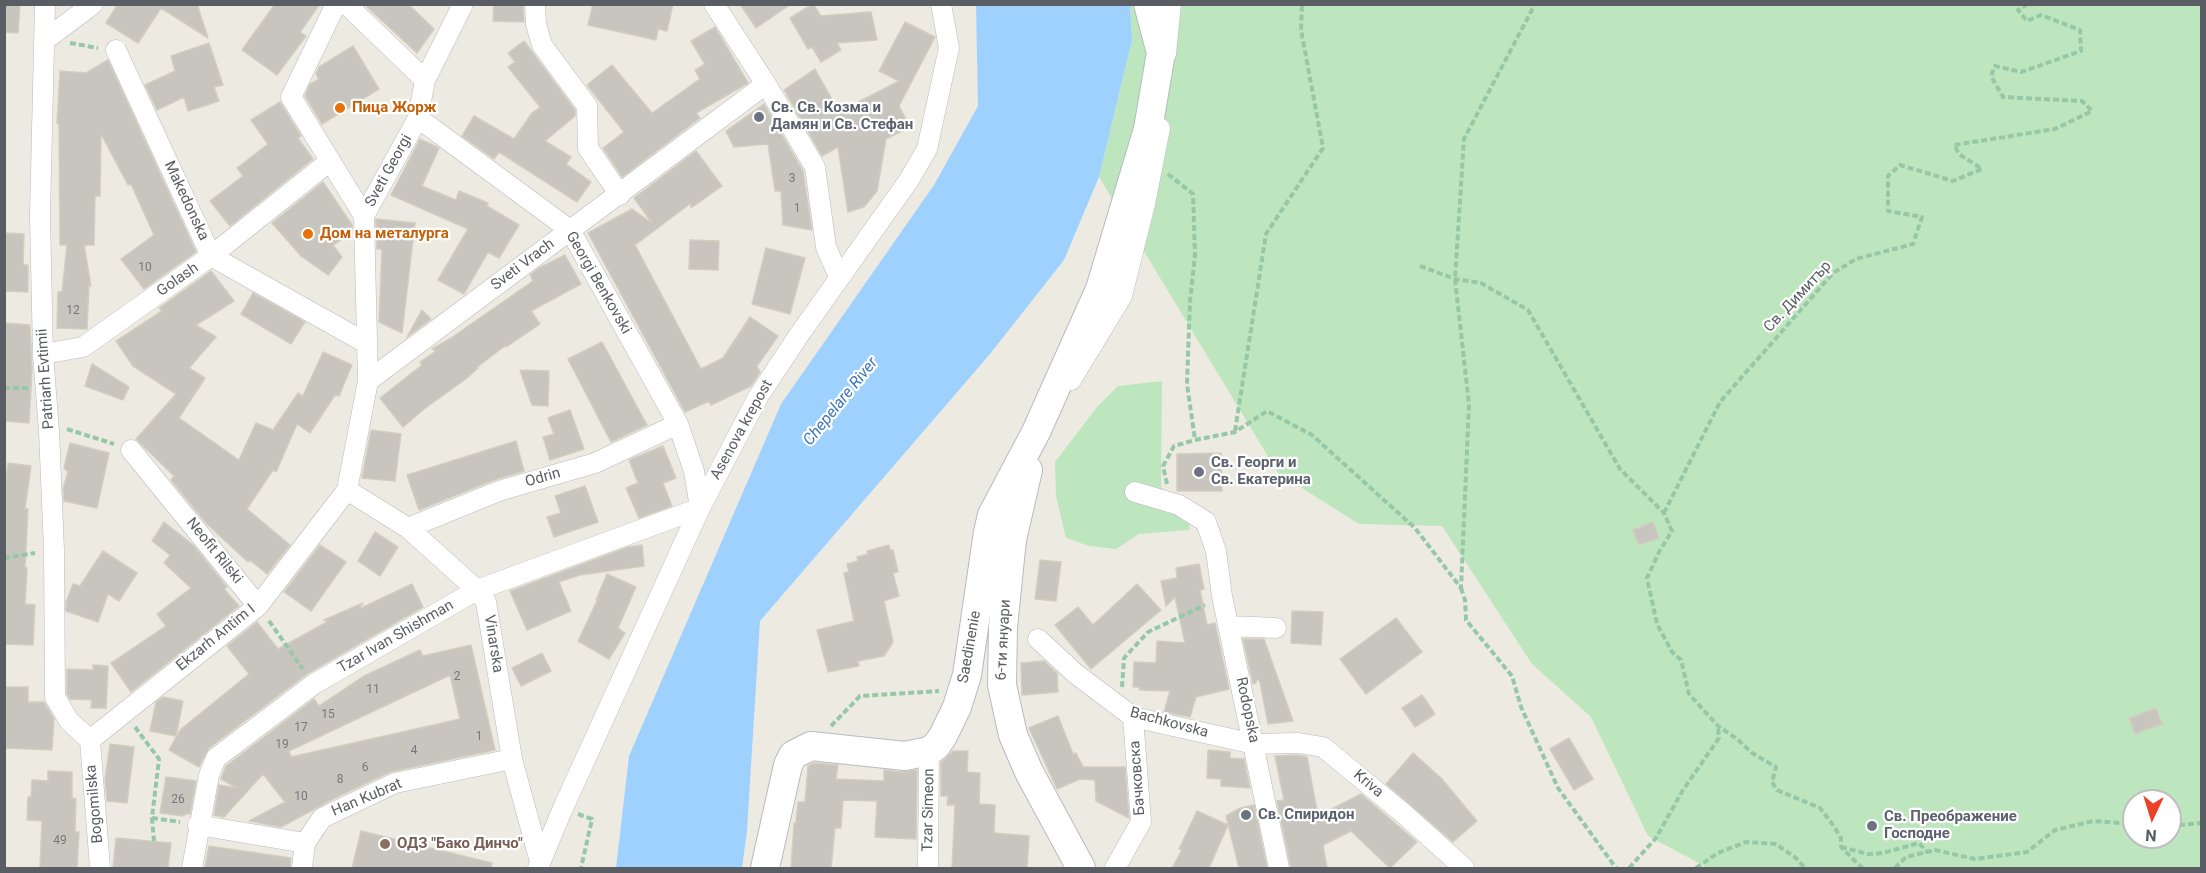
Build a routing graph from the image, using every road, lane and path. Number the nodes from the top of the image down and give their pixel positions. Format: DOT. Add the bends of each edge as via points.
graph roads {
  1 [pos="45,4"];
  2 [pos="93,4"];
  3 [pos="336,4"];
  4 [pos="346,4"];
  5 [pos="463,4"];
  6 [pos="535,4"];
  7 [pos="714,4"];
  8 [pos="941,4"];
  9 [pos="1148,4"];
  10 [pos="1171,4"];
  11 [pos="1302,4"];
  12 [pos="1535,4"];
  13 [pos="2027,4"];
  14 [pos="45,40"];
  15 [pos="116,50"];
  16 [pos="425,80"];
  17 [pos="766,84"];
  18 [pos="418,118"];
  19 [pos="330,161"];
  20 [pos="1154,163"];
  21 [pos="620,195"];
  22 [pos="364,216"];
  23 [pos="570,230"];
  24 [pos="212,256"];
  25 [pos="1420,266"];
  26 [pos="839,277"];
  27 [pos="1455,279"];
  28 [pos="366,343"];
  29 [pos="43,354"];
  30 [pos="369,381"];
  31 [pos="678,424"];
  32 [pos="71,429"];
  33 [pos="1036,432"];
  34 [pos="1235,432"];
  35 [pos="1195,440"];
  36 [pos="131,450"];
  37 [pos="347,489"];
  38 [pos="1135,492"];
  39 [pos="1179,505"];
  40 [pos="700,508"];
  41 [pos="1664,513"];
  42 [pos="408,528"];
  43 [pos="54,550"];
  44 [pos="4,558"];
  45 [pos="1461,588"];
  46 [pos="477,590"];
  47 [pos="1222,596"];
  48 [pos="258,606"];
  49 [pos="1230,626"];
  50 [pos="1276,628"];
  51 [pos="1038,639"];
  52 [pos="314,684"];
  53 [pos="963,689"];
  54 [pos="123,712"];
  55 [pos="1126,712"];
  56 [pos="1718,726"];
  57 [pos="90,740"];
  58 [pos="1254,744"];
  59 [pos="811,746"];
  60 [pos="929,751"];
  61 [pos="512,759"];
  62 [pos="563,808"];
  63 [pos="152,818"];
  64 [pos="2122,823"];
  65 [pos="2202,823"];
  66 [pos="191,824"];
  67 [pos="2182,825"];
  68 [pos="154,841"];
  69 [pos="305,843"];
  70 [pos="1841,847"];
  71 [pos="1927,852"];
  72 [pos="539,865"];
  73 [pos="100,868"];
  74 [pos="192,868"];
  75 [pos="302,868"];
  76 [pos="581,868"];
  77 [pos="765,868"];
  78 [pos="928,868"];
  79 [pos="1081,868"];
  80 [pos="1115,868"];
  81 [pos="1279,868"];
  82 [pos="1464,868"];
  83 [pos="1616,868"];
  84 [pos="1629,868"];
  85 [pos="1696,868"];
  86 [pos="1805,868"];
  87 [pos="1866,868"];
  88 [pos="1895,868"];
  1 -- 14 [label="street, Patriarh Evtimii"];
  2 -- 14 [label="street"];
  3 -- 19 [label="street" via="291,97"];
  4 -- 16 [label="street"];
  5 -- 16 [label="street, Sveti Georgi"];
  6 -- 21 [label="street" via="542,45 587,106 588,148"];
  7 -- 17 [label="street"];
  8 -- 26 [label="street, Asenova krepost" via="950,48 927,149"];
  9 -- 33 [label="main road" via="1161,53 1148,129 1100,289"];
  10 -- 20 [label="street"];
  11 -- 34 [label="path" via="1300,30 1323,148 1266,234"];
  12 -- 27 [label="path" via="1464,139"];
  13 -- 41 [label="path, Св. Димитър" via="2018,10 2027,21 2041,15 2080,30 2081,51 2021,72 1995,66 1991,76 2003,97 2082,101 2092,111 2055,129 1954,145 1959,154 1982,169 1953,181 1900,165 1888,176 1888,211 1922,217 1913,244 1856,258 1833,273 1720,402"];
  14 -- 15 [label="path"];
  14 -- 29 [label="street, Patriarh Evtimii" via="40,215"];
  15 -- 24 [label="street, Makedonska"];
  16 -- 18 [label="street, Sveti Georgi"];
  17 -- 21 [label="street, Sveti Vrach"];
  17 -- 26 [label="street" via="815,167 826,248"];
  18 -- 22 [label="street, Sveti Georgi"];
  18 -- 23 [label="street, Georgi Benkovski"];
  19 -- 22 [label="street"];
  19 -- 24 [label="street, Golash"];
  20 -- 33 [label="street" via="1122,296"];
  20 -- 35 [label="path" via="1193,194 1195,255 1187,384"];
  21 -- 23 [label="street, Sveti Vrach"];
  22 -- 28 [label="street, Sveti Georgi"];
  23 -- 30 [label="street, Sveti Vrach"];
  23 -- 31 [label="street, Georgi Benkovski"];
  24 -- 28 [label="street, Makedonska"];
  24 -- 29 [label="street, Golash" via="83,347"];
  25 -- 27 [label="path"];
  26 -- 40 [label="street, Asenova krepost" via="758,397"];
  27 -- 41 [label="path" via="1481,283 1528,310 1620,469"];
  27 -- 45 [label="path" via="1470,404"];
  28 -- 30 [label="street, Sveti Georgi"];
  29 -- 43 [label="street, Patriarh Evtimii"];
  30 -- 37 [label="street, Sveti Georgi"];
  31 -- 40 [label="street, Georgi Benkovski" via="694,471"];
  31 -- 42 [label="street, Odrin" via="595,463 499,491"];
  32 -- 36 [label="path"];
  33 -- 53 [label="main road, Saedinenie" via="992,515"];
  33 -- 79 [label="main road, 6-ти януари" via="1012,540 1002,685 1013,735"];
  34 -- 35 [label="path"];
  34 -- 45 [label="path" via="1267,411 1312,435 1415,528"];
  35 -- 39 [label="path" via="1174,446 1163,466"];
  36 -- 48 [label="street, Neofit Rilski"];
  37 -- 42 [label="street, Vinarska"];
  37 -- 48 [label="street, Ekzarh Antim I"];
  38 -- 39 [label="street, Rodopska"];
  39 -- 47 [label="street, Rodopska" via="1206,522 1216,551"];
  40 -- 46 [label="street, Tzar Ivan Shishman"];
  40 -- 62 [label="street, Asenova krepost"];
  41 -- 56 [label="path" via="1672,531 1647,578 1657,624 1672,652 1681,660 1689,693"];
  42 -- 46 [label="street, Vinarska"];
  43 -- 44 [label="path"];
  43 -- 57 [label="street, Patriarh Evtimii" via="55,697 69,721"];
  45 -- 83 [label="path" via="1466,620 1512,676 1521,707 1558,788"];
  46 -- 52 [label="street, Tzar Ivan Shishman"];
  46 -- 61 [label="street, Vinarska" via="486,602"];
  47 -- 49 [label="street, Rodopska"];
  47 -- 55 [label="path" via="1148,632 1124,657"];
  48 -- 52 [label="path"];
  48 -- 54 [label="street, Ekzarh Antim I"];
  49 -- 50 [label="street"];
  49 -- 58 [label="street, Rodopska"];
  51 -- 55 [label="street, Bachkovska"];
  52 -- 66 [label="street, Tzar Ivan Shishman" via="216,759"];
  53 -- 59 [label="path" via="860,696"];
  53 -- 60 [label="main road, Saedinenie" via="943,736"];
  54 -- 57 [label="street, Ekzarh Antim I"];
  54 -- 63 [label="path" via="159,759"];
  55 -- 58 [label="street, Bachkovska"];
  55 -- 80 [label="street, Бачковска" via="1141,822"];
  56 -- 70 [label="path" via="1776,767 1772,782 1777,789 1820,808 1833,825"];
  56 -- 84 [label="path" via="1719,738 1656,838"];
  57 -- 73 [label="street, Bogomilska"];
  58 -- 81 [label="street, Rodopska"];
  58 -- 82 [label="street, Kriva" via="1323,747"];
  59 -- 60 [label="main road" via="905,756"];
  59 -- 77 [label="main road" via="794,755 788,765"];
  60 -- 78 [label="street, Tzar Simeon"];
  61 -- 69 [label="street, Han Kubrat" via="395,783 322,818"];
  61 -- 72 [label="street, Vinarska"];
  62 -- 72 [label="street, Asenova krepost"];
  62 -- 76 [label="path" via="591,819"];
  63 -- 66 [label="path"];
  63 -- 68 [label="path"];
  64 -- 71 [label="path" via="2093,821 2055,830 2027,852 1976,859 1935,850"];
  65 -- 67 [label="path"];
  66 -- 69 [label="street"];
  66 -- 74 [label="street, Tzar Ivan Shishman"];
  69 -- 75 [label="street"];
  70 -- 71 [label="path" via="1868,854 1919,843"];
  70 -- 87 [label="path"];
  71 -- 88 [label="path" via="1906,857"];
  85 -- 86 [label="path" via="1718,853 1746,842 1776,844"];
}
